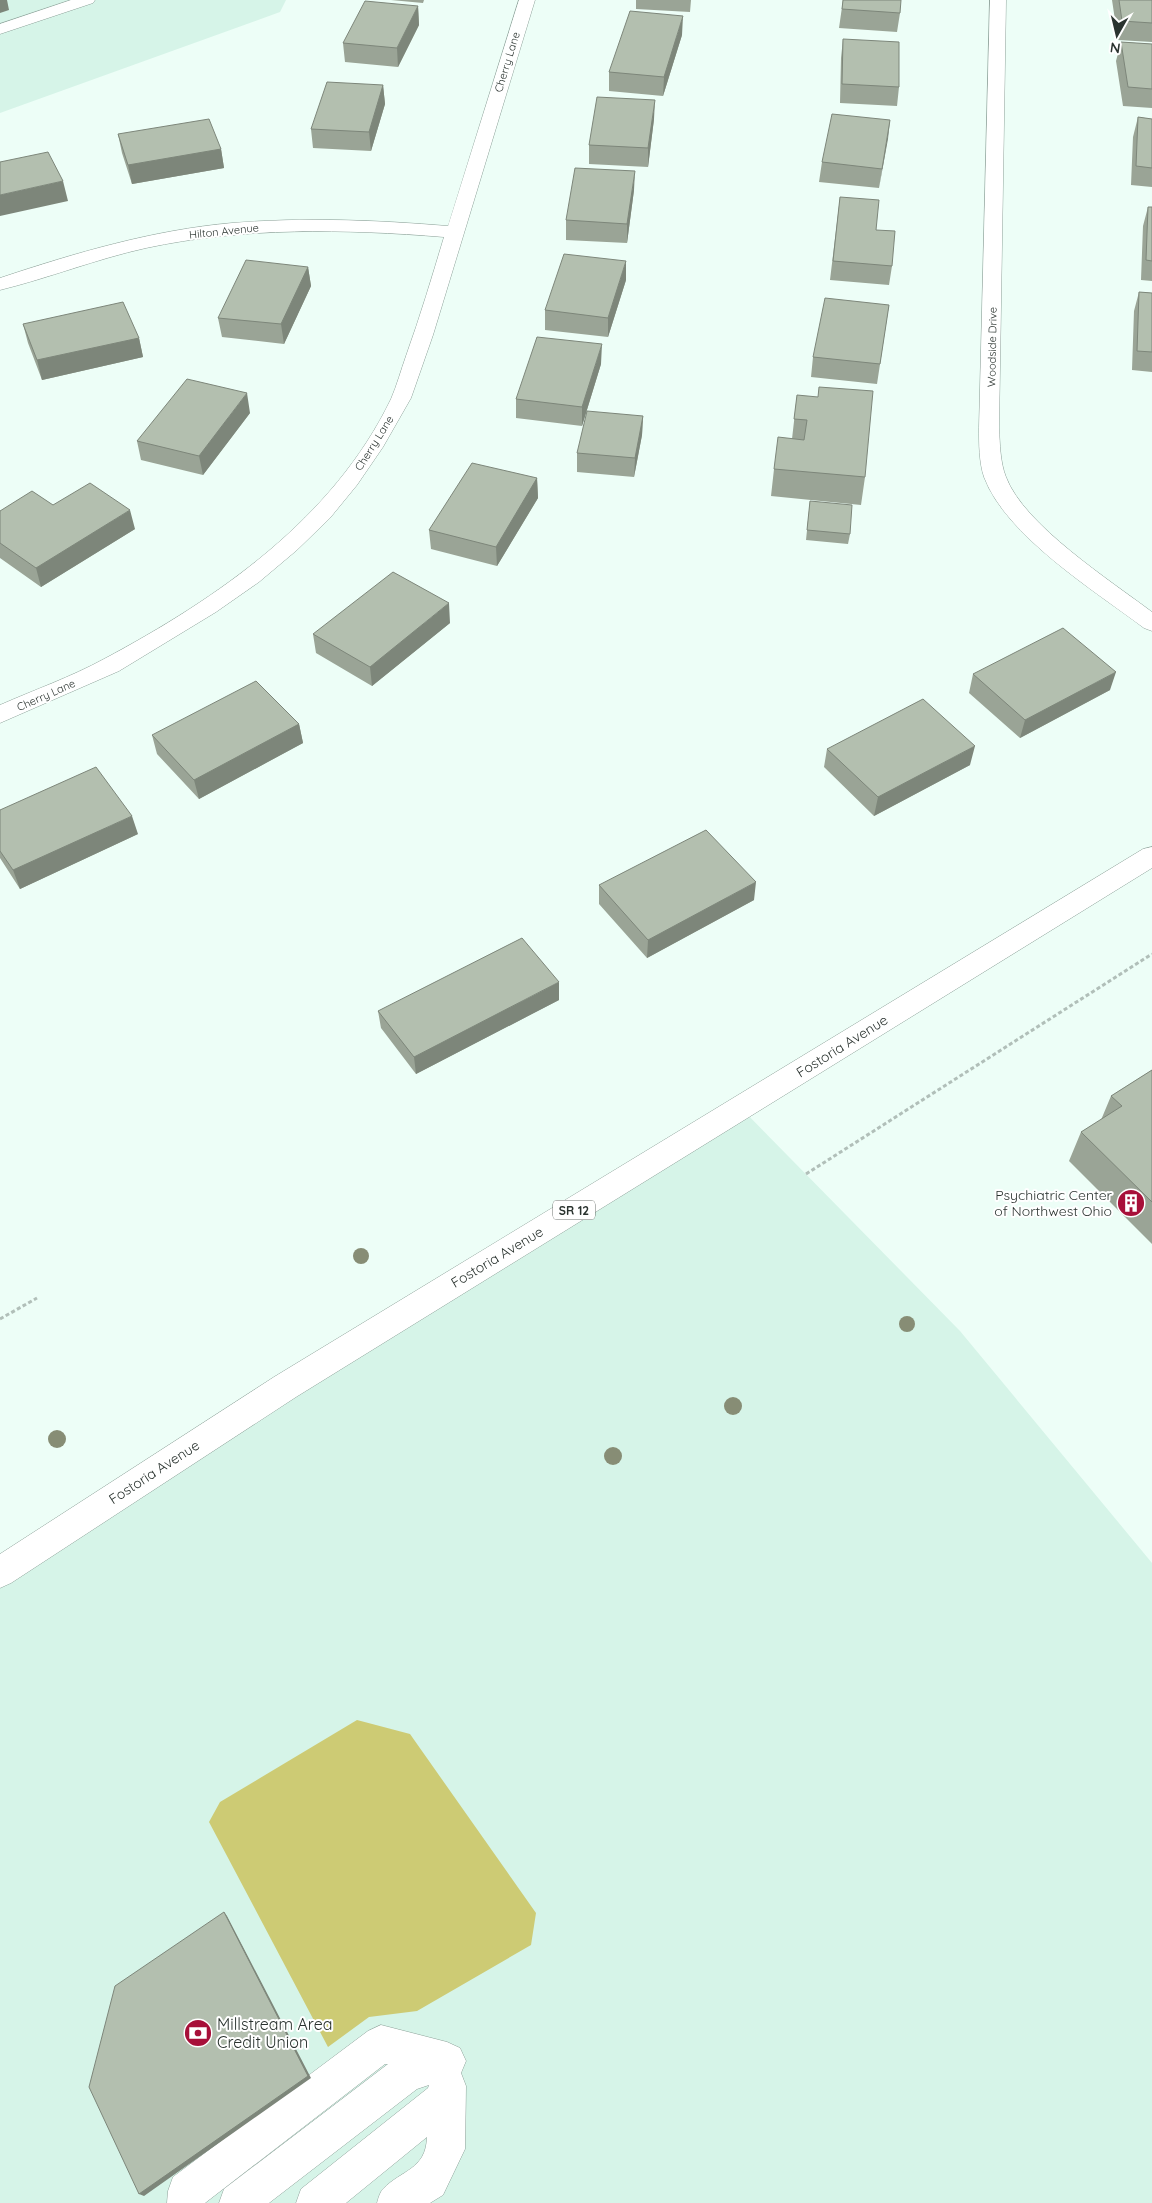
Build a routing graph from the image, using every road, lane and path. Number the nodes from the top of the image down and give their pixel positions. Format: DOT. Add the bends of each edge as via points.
graph roads {
  1 [pos="87,0"];
  2 [pos="527,0"];
  3 [pos="998,0"];
  4 [pos="0,28"];
  5 [pos="454,232"];
  6 [pos="0,284"];
  7 [pos="1152,623"];
  8 [pos="0,715"];
  9 [pos="1152,856"];
  10 [pos="1152,954"];
  11 [pos="806,1174"];
  12 [pos="37,1298"];
  13 [pos="0,1319"];
  14 [pos="0,1572"];
  15 [pos="447,2060"];
  16 [pos="447,2097"];
  17 [pos="186,2203"];
  18 [pos="238,2203"];
  19 [pos="315,2203"];
  20 [pos="396,2203"];
  1 -- 4 [label="street"];
  2 -- 5 [label="street, Cherry Lane"];
  3 -- 7 [label="street, Woodside Drive" via="991,463 996,482 1007,500 1040,535"];
  5 -- 6 [label="street, Hilton Avenue" via="370,225 297,225 199,232 104,252"];
  5 -- 8 [label="street, Cherry Lane" via="401,398 373,447 322,513 251,577 208,608 111,665"];
  9 -- 14 [label="street, Fostoria Avenue / SR 12" via="285,1387"];
  10 -- 11 [label="path"];
  12 -- 13 [label="path"];
  15 -- 16 [label="street"];
  15 -- 17 [label="street" via="381,2044 188,2191"];
  15 -- 18 [label="street" via="407,2073"];
  16 -- 19 [label="street"];
  16 -- 20 [label="street" via="446,2149 429,2181"];
}
